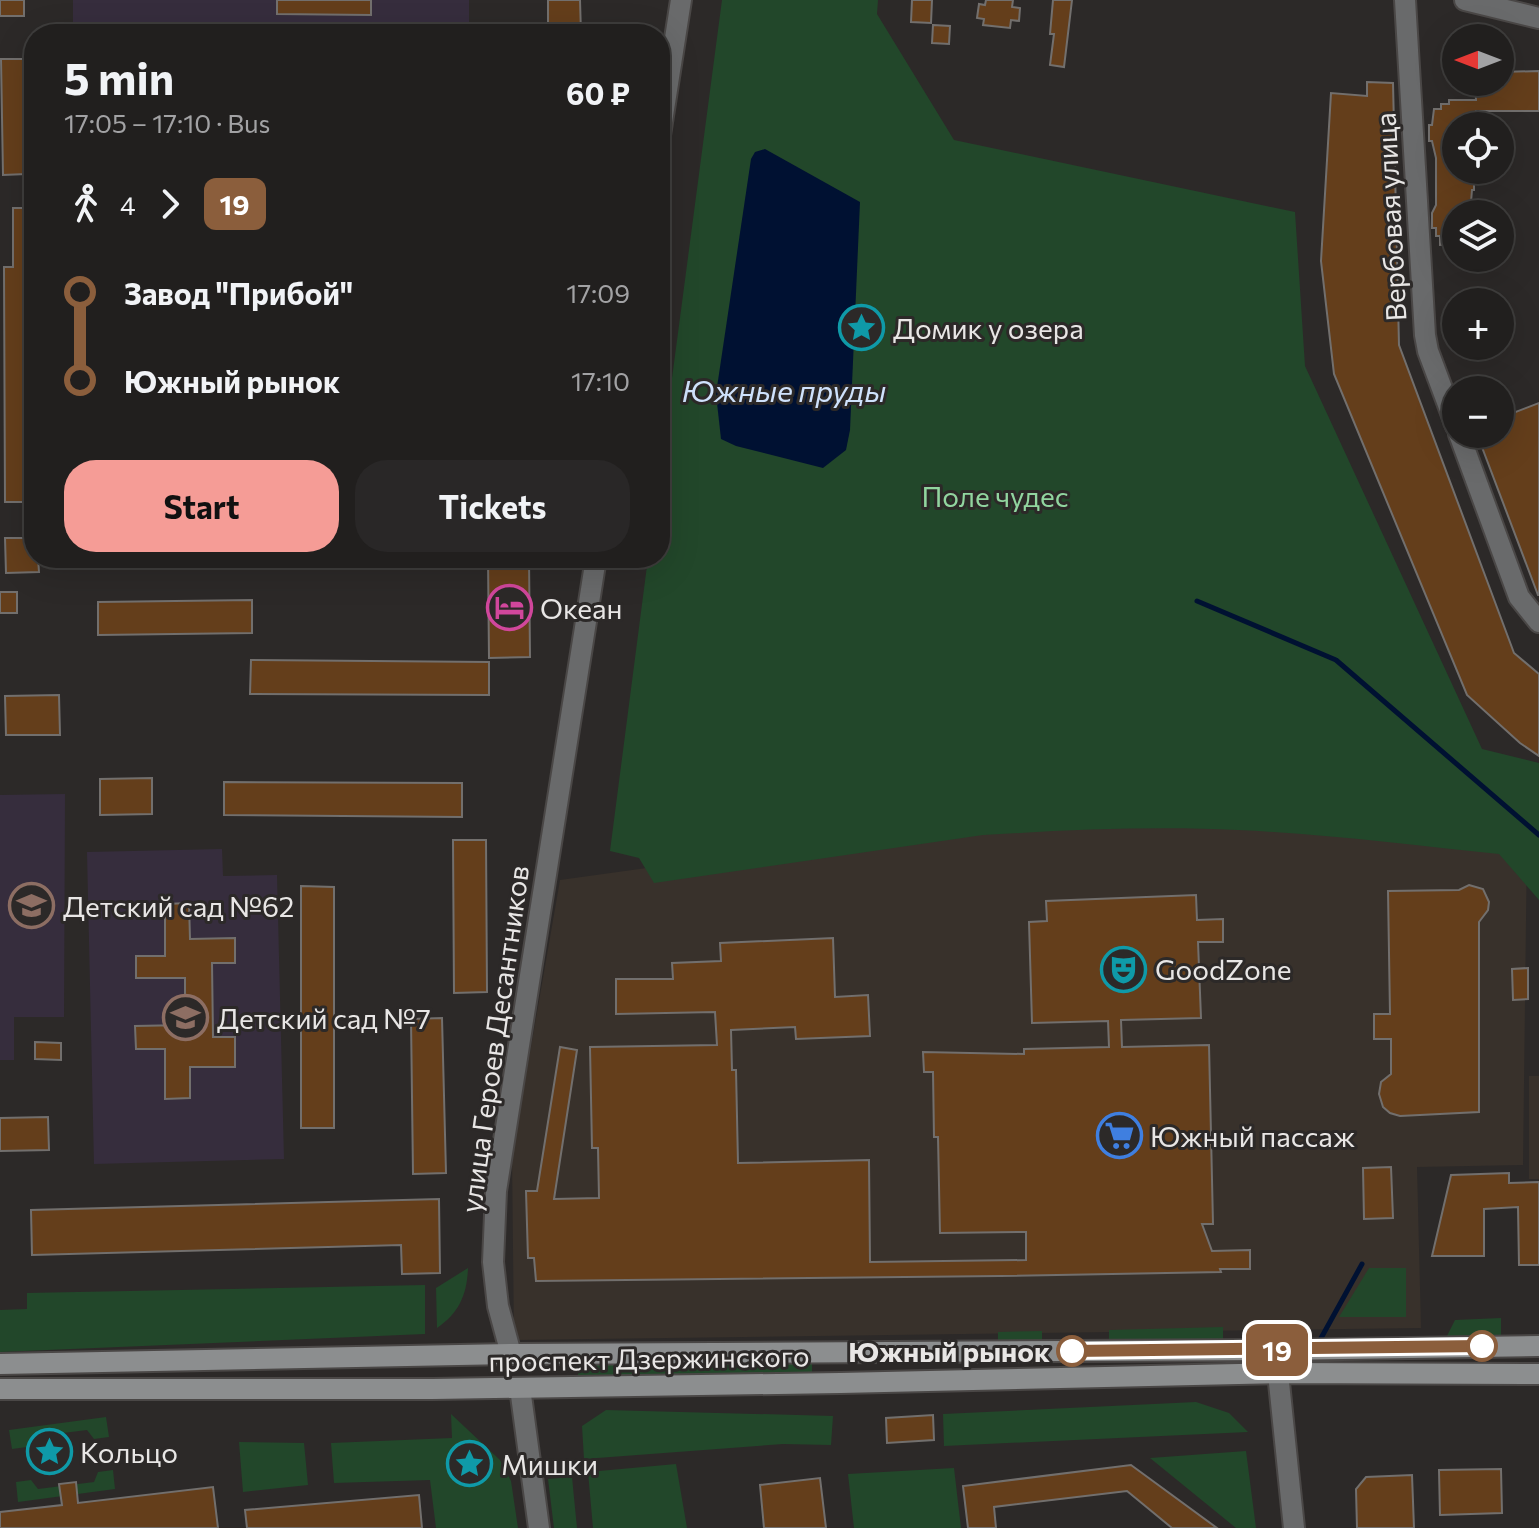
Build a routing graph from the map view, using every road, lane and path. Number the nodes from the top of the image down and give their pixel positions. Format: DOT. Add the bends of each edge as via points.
graph roads {
  1 [pos="681,0"];
  2 [pos="1405,0"];
  3 [pos="1465,0"];
  4 [pos="1539,18"];
  5 [pos="670,71"];
  6 [pos="1442,388"];
  7 [pos="1464,448"];
  8 [pos="594,568"];
  9 [pos="1539,622"];
  10 [pos="1539,1346"];
  11 [pos="1277,1350"];
  12 [pos="511,1354"];
  13 [pos="0,1364"];
  14 [pos="1278,1373"];
  15 [pos="1539,1374"];
  16 [pos="520,1388"];
  17 [pos="0,1389"];
  18 [pos="539,1528"];
  19 [pos="1294,1528"];
  1 -- 5 [label="street"];
  2 -- 6 [label="street, Вербовая улица" via="1425,335"];
  3 -- 4 [label="street"];
  7 -- 9 [label="street" via="1519,597"];
  8 -- 12 [label="street, улица Героев Десантников" via="496,1191 493,1262"];
  10 -- 11 [label="street, проспект Дзержинского"];
  11 -- 12 [label="street, проспект Дзержинского"];
  11 -- 14 [label="street"];
  12 -- 13 [label="street, проспект Дзержинского"];
  12 -- 16 [label="street, улица Героев Десантников"];
  14 -- 15 [label="street, проспект Дзержинского"];
  14 -- 16 [label="street, проспект Дзержинского"];
  14 -- 19 [label="street"];
  16 -- 17 [label="street, проспект Дзержинского"];
  16 -- 18 [label="street, улица Героев Десантников"];
}
